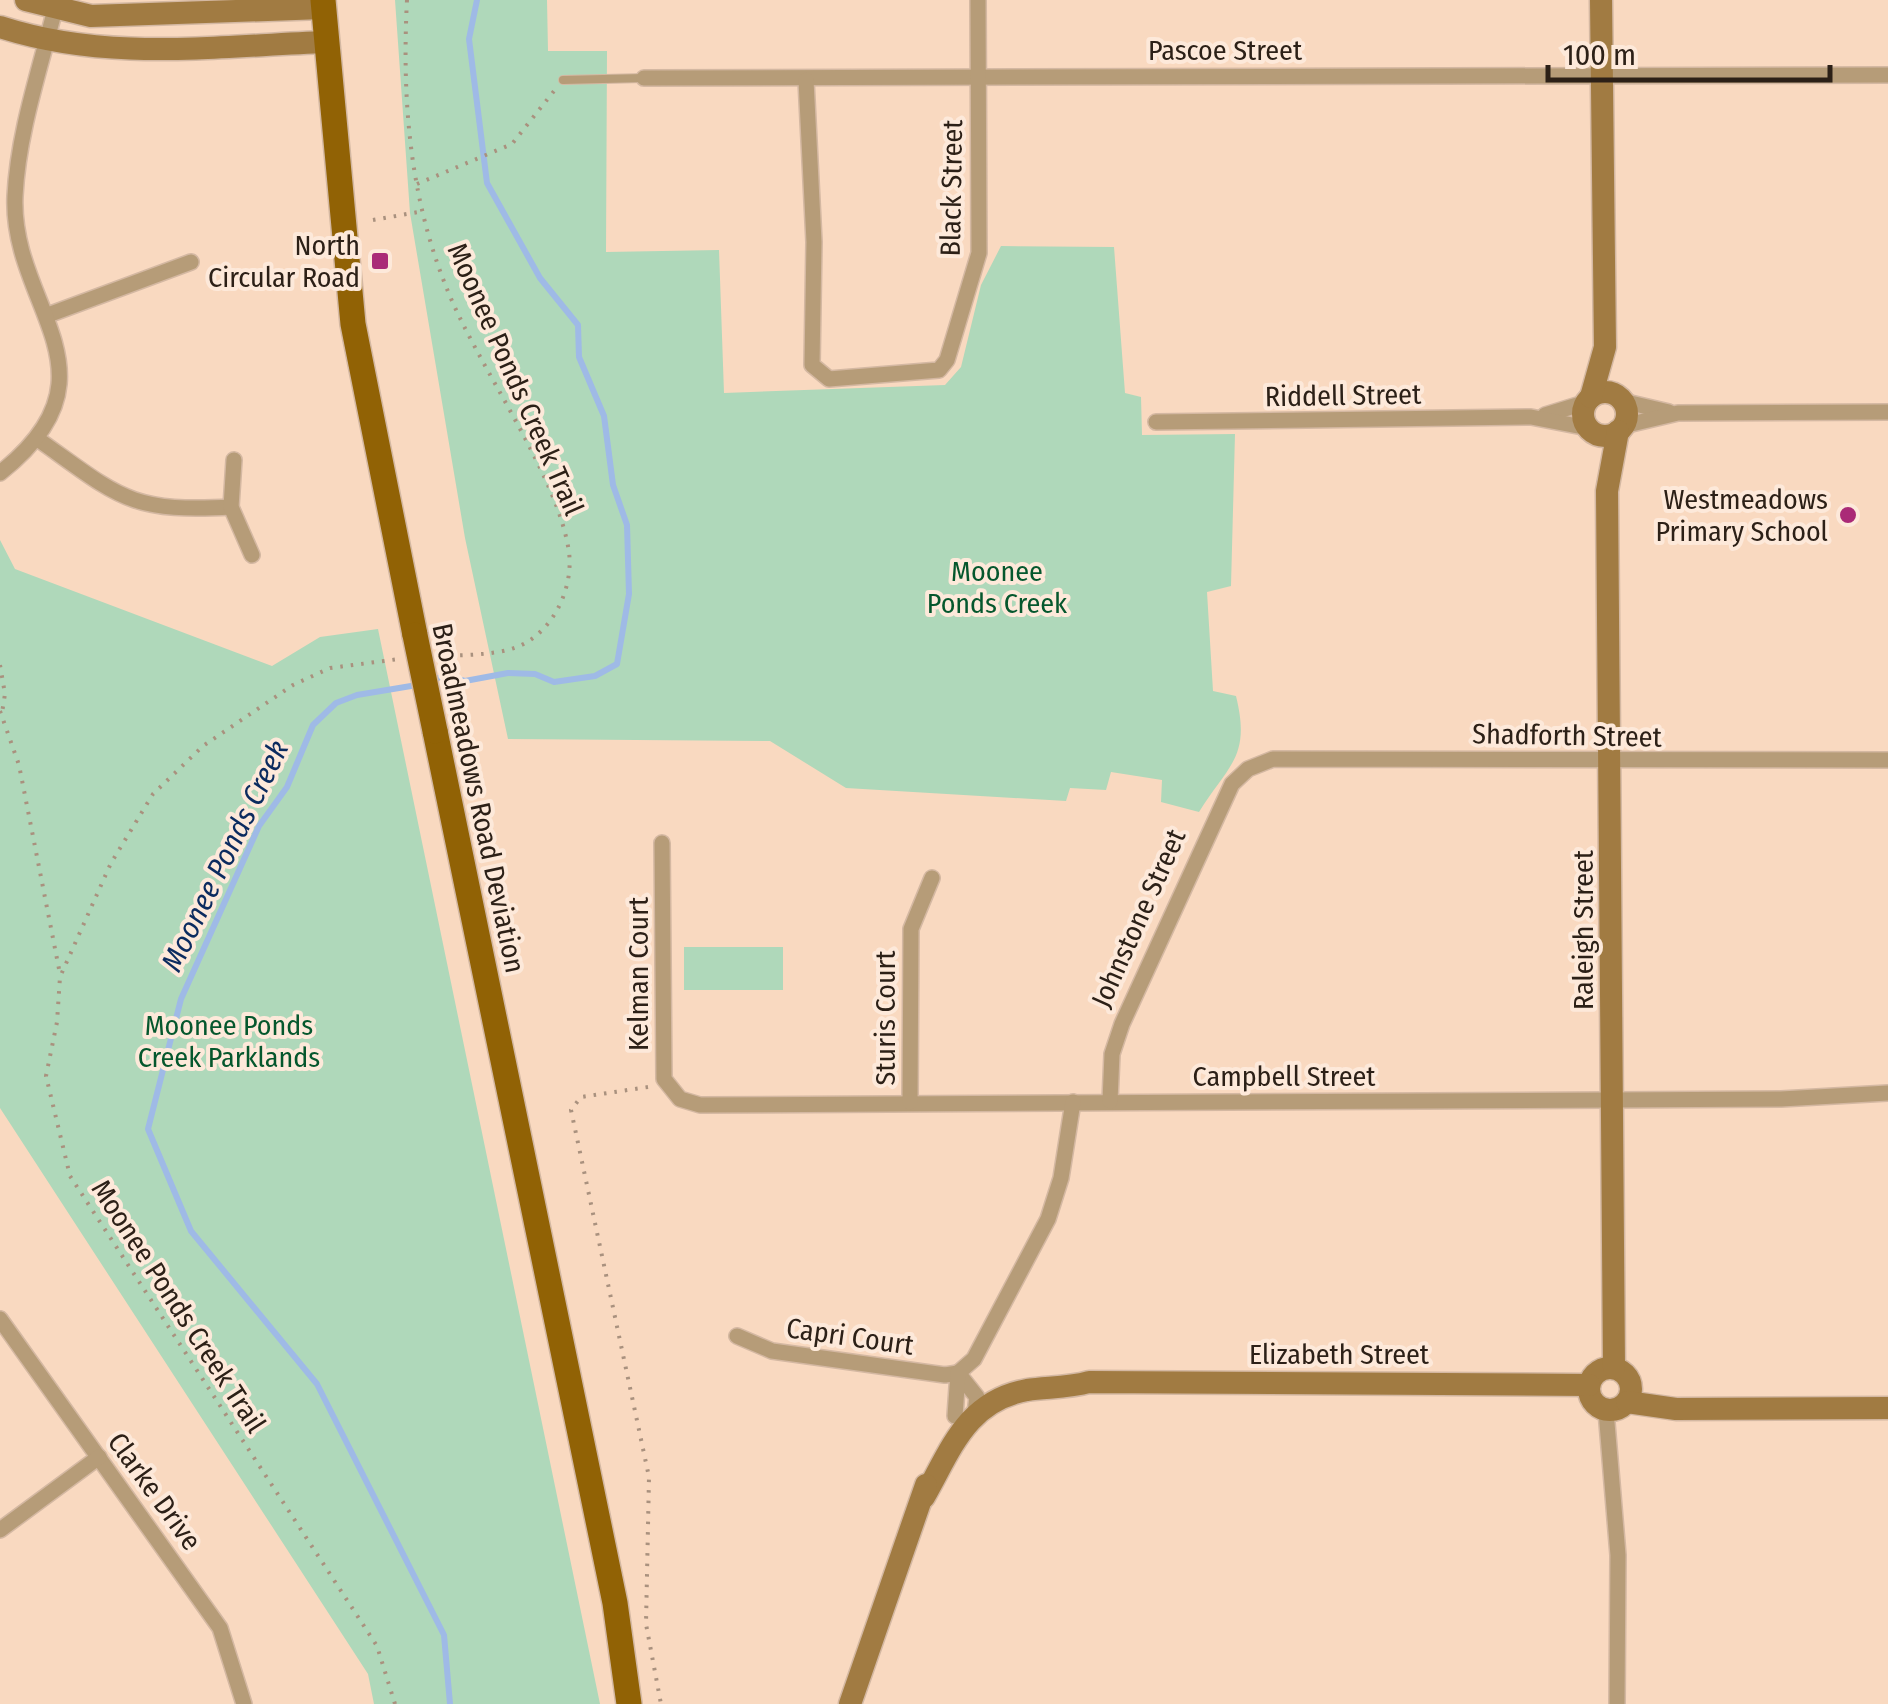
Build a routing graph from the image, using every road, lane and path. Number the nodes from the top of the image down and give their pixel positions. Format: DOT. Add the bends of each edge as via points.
graph roads {
  1 [pos="26,0"];
  2 [pos="406,0"];
  3 [pos="978,0"];
  4 [pos="1602,0"];
  5 [pos="323,4"];
  6 [pos="55,9"];
  7 [pos="181,13"];
  8 [pos="0,27"];
  9 [pos="46,42"];
  10 [pos="326,42"];
  11 [pos="185,49"];
  12 [pos="1602,74"];
  13 [pos="1888,75"];
  14 [pos="979,76"];
  15 [pos="644,78"];
  16 [pos="562,80"];
  17 [pos="806,80"];
  18 [pos="417,184"];
  19 [pos="424,211"];
  20 [pos="373,220"];
  21 [pos="17,228"];
  22 [pos="0,231"];
  23 [pos="192,262"];
  24 [pos="48,315"];
  25 [pos="1605,347"];
  26 [pos="1620,398"];
  27 [pos="1589,399"];
  28 [pos="1888,412"];
  29 [pos="1678,414"];
  30 [pos="1531,417"];
  31 [pos="1156,422"];
  32 [pos="1589,429"];
  33 [pos="1620,429"];
  34 [pos="38,440"];
  35 [pos="234,460"];
  36 [pos="0,473"];
  37 [pos="1607,491"];
  38 [pos="230,506"];
  39 [pos="252,555"];
  40 [pos="526,643"];
  41 [pos="346,664"];
  42 [pos="0,665"];
  43 [pos="1,712"];
  44 [pos="1612,760"];
  45 [pos="1888,760"];
  46 [pos="1248,769"];
  47 [pos="662,844"];
  48 [pos="932,878"];
  49 [pos="60,977"];
  50 [pos="648,1079"];
  51 [pos="1888,1093"];
  52 [pos="680,1099"];
  53 [pos="1615,1100"];
  54 [pos="910,1102"];
  55 [pos="1072,1102"];
  56 [pos="1110,1102"];
  57 [pos="0,1319"];
  58 [pos="737,1336"];
  59 [pos="1614,1368"];
  60 [pos="958,1372"];
  61 [pos="1589,1385"];
  62 [pos="1616,1406"];
  63 [pos="1888,1408"];
  64 [pos="969,1409"];
  65 [pos="99,1457"];
  66 [pos="0,1530"];
  67 [pos="615,1603"];
  68 [pos="244,1704"];
  69 [pos="395,1704"];
  70 [pos="629,1704"];
  71 [pos="646,1704"];
  72 [pos="661,1704"];
  73 [pos="850,1704"];
  74 [pos="1618,1704"];
  1 -- 6 [label="street"];
  2 -- 18 [label="path, Moonee Ponds Creek Trail" via="403,69"];
  3 -- 14 [label="street, Black Street"];
  4 -- 12 [label="street"];
  5 -- 7 [label="street"];
  5 -- 10 [label="main road, Broadmeadows Road Deviation"];
  6 -- 7 [label="street" via="92,16"];
  6 -- 9 [label="street"];
  7 -- 11 [label="street"];
  8 -- 9 [label="street"];
  9 -- 11 [label="street" via="104,50"];
  9 -- 21 [label="street" via="22,142"];
  10 -- 11 [label="street"];
  10 -- 67 [label="main road, Broadmeadows Road Deviation, bridge" via="355,338"];
  12 -- 13 [label="street, Pascoe Street"];
  12 -- 14 [label="street, Pascoe Street"];
  12 -- 25 [label="street"];
  14 -- 17 [label="street, Pascoe Street"];
  14 -- 17 [label="street, Black Street" via="979,253 947,360 931,372 830,379 816,372 810,358 814,259"];
  15 -- 16 [label="lane, Pascoe Street"];
  15 -- 17 [label="street, Pascoe Street"];
  16 -- 18 [label="path" via="512,144"];
  18 -- 19 [label="path, Moonee Ponds Creek Trail"];
  19 -- 20 [label="path"];
  19 -- 40 [label="path, Moonee Ponds Creek Trail" via="444,283 544,482 568,551 562,599"];
  21 -- 22 [label="street"];
  21 -- 24 [label="street"];
  23 -- 24 [label="street"];
  24 -- 34 [label="street" via="60,377"];
  25 -- 26 [label="street"];
  25 -- 27 [label="street"];
  26 -- 27 [label="street" via="1604,392"];
  26 -- 29 [label="street"];
  26 -- 33 [label="street" via="1627,414"];
  27 -- 30 [label="street, Riddell Street"];
  27 -- 32 [label="street" via="1583,415"];
  28 -- 29 [label="street"];
  29 -- 33 [label="street"];
  30 -- 31 [label="street, Riddell Street"];
  30 -- 32 [label="street, Riddell Street"];
  32 -- 33 [label="street" via="1601,435"];
  32 -- 37 [label="street, Raleigh Street"];
  33 -- 37 [label="street, Raleigh Street"];
  34 -- 36 [label="street"];
  34 -- 38 [label="street" via="127,500 170,510"];
  35 -- 38 [label="street"];
  37 -- 44 [label="street, Raleigh Street"];
  38 -- 39 [label="street"];
  41 -- 49 [label="path, Moonee Ponds Creek Trail" via="314,674 203,746 153,794 111,863"];
  42 -- 43 [label="path"];
  43 -- 49 [label="path" via="19,765"];
  44 -- 45 [label="street, Shadforth Street"];
  44 -- 46 [label="street, Shadforth Street" via="1273,760"];
  44 -- 53 [label="street, Raleigh Street"];
  46 -- 56 [label="street, Johnstone Street" via="1232,784 1122,1024 1112,1054"];
  47 -- 52 [label="street, Kelman Court" via="664,1079"];
  48 -- 54 [label="street, Sturis Court" via="911,929"];
  49 -- 69 [label="path, Moonee Ponds Creek Trail" via="46,1076 70,1176 378,1646"];
  50 -- 72 [label="path" via="645,1090 581,1096 571,1110 649,1477 646,1624"];
  51 -- 53 [label="street, Campbell Street"];
  52 -- 54 [label="street, Campbell Street" via="700,1105"];
  53 -- 56 [label="street, Campbell Street"];
  53 -- 59 [label="street, Raleigh Street"];
  54 -- 55 [label="street, Campbell Street"];
  55 -- 56 [label="street, Campbell Street"];
  55 -- 60 [label="street" via="1048,1219 974,1359"];
  57 -- 65 [label="street, Clarke Drive"];
  58 -- 60 [label="street, Capri Court" via="772,1352"];
  59 -- 61 [label="street" via="1594,1374"];
  59 -- 62 [label="street" via="1630,1384"];
  60 -- 64 [label="street"];
  60 -- 64 [label="street"];
  61 -- 62 [label="street" via="1591,1400"];
  61 -- 64 [label="street, Elizabeth Street" via="1028,1377"];
  62 -- 63 [label="street"];
  62 -- 74 [label="street"];
  64 -- 73 [label="street" via="936,1444 924,1497"];
  65 -- 66 [label="street"];
  65 -- 68 [label="street, Clarke Drive" via="220,1628"];
  67 -- 70 [label="main road, Broadmeadows Road Deviation"];
  67 -- 71 [label="main road, Broadmeadows Road Deviation"];
}
